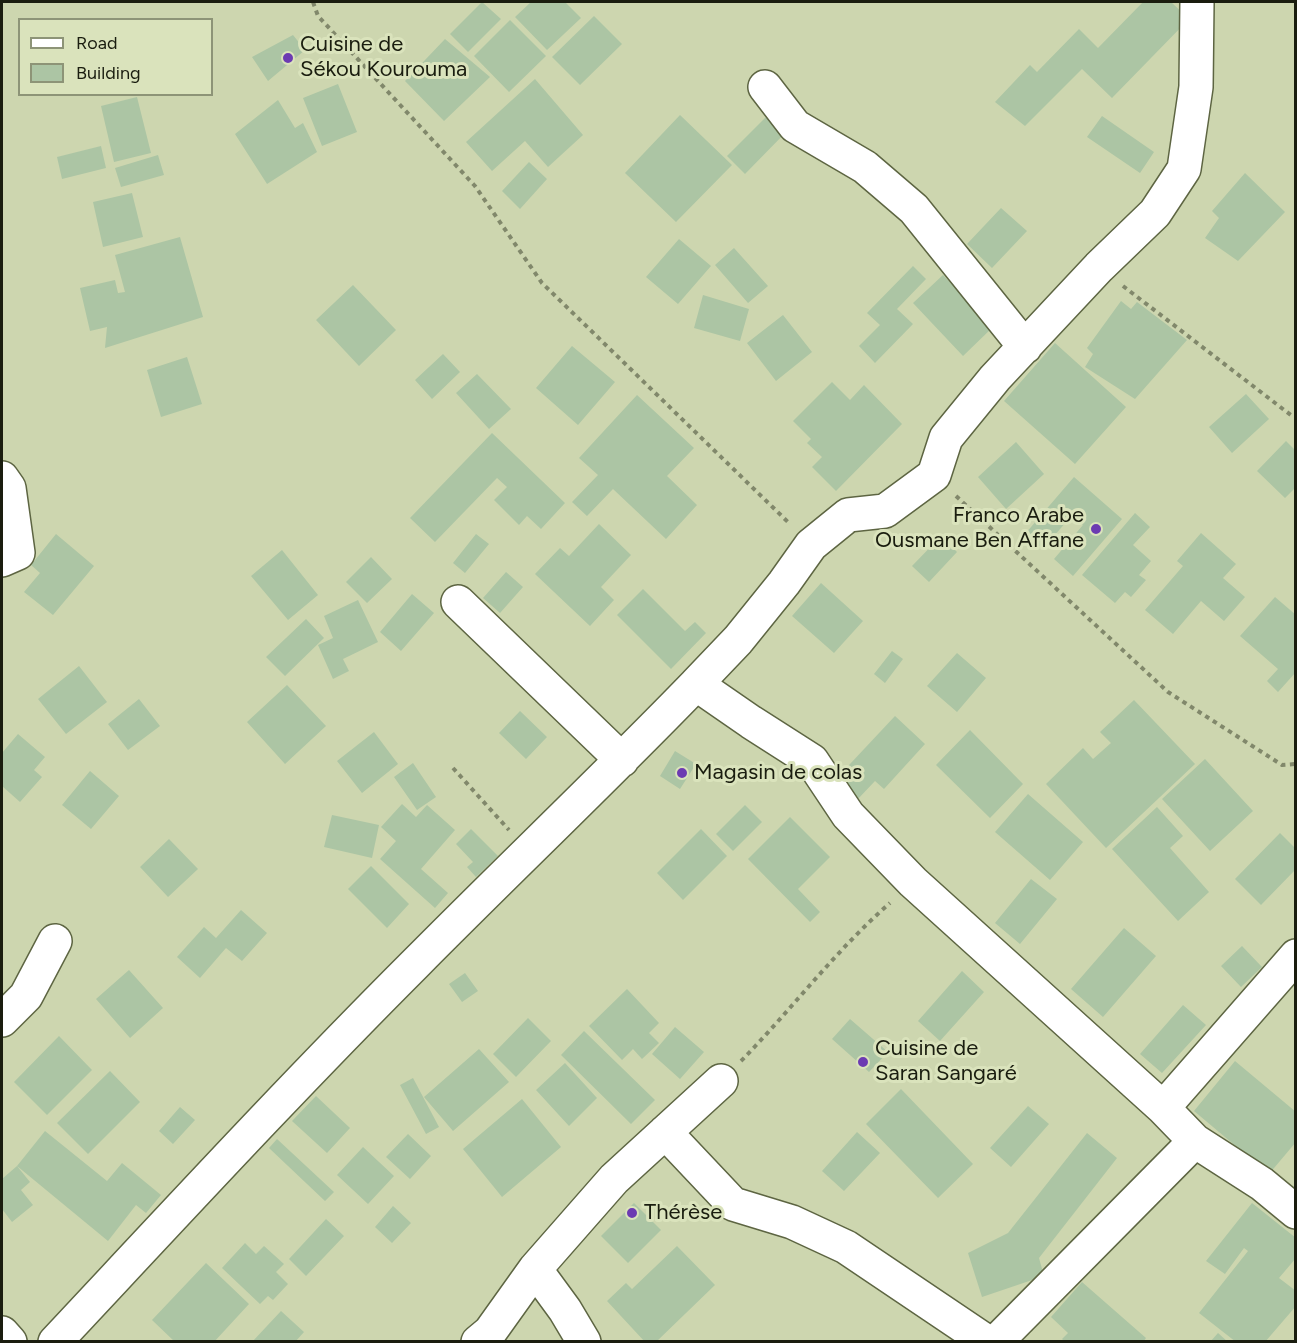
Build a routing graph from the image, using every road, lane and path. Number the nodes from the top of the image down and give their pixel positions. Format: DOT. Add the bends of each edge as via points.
graph roads {
  1 [pos="313,2"];
  2 [pos="1197,2"];
  3 [pos="765,87"];
  4 [pos="1099,267"];
  5 [pos="1025,347"];
  6 [pos="1292,416"];
  7 [pos="934,475"];
  8 [pos="2,478"];
  9 [pos="811,545"];
  10 [pos="2,560"];
  11 [pos="458,603"];
  12 [pos="696,684"];
  13 [pos="622,760"];
  14 [pos="1296,764"];
  15 [pos="453,768"];
  16 [pos="528,850"];
  17 [pos="913,882"];
  18 [pos="55,941"];
  19 [pos="1296,956"];
  20 [pos="2,1020"];
  21 [pos="721,1081"];
  22 [pos="1163,1108"];
  23 [pos="665,1132"];
  24 [pos="1195,1141"];
  25 [pos="1296,1212"];
  26 [pos="535,1269"];
  27 [pos="2,1333"];
  28 [pos="10,1341"];
  29 [pos="55,1341"];
  30 [pos="478,1341"];
  31 [pos="584,1341"];
  32 [pos="987,1341"];
  33 [pos="996,1341"];
  1 -- 9 [label="path" via="318,16 475,186 542,283"];
  2 -- 4 [label="main road" via="1196,87 1184,170 1155,213"];
  3 -- 5 [label="main road" via="795,126 865,167 914,209"];
  4 -- 5 [label="main road"];
  4 -- 6 [label="path"];
  5 -- 7 [label="main road" via="946,438"];
  7 -- 9 [label="main road" via="885,511 848,515"];
  7 -- 14 [label="path" via="1168,692 1282,765"];
  8 -- 10 [label="main road" via="9,488 18,553"];
  9 -- 12 [label="main road" via="745,632"];
  11 -- 13 [label="main road"];
  12 -- 13 [label="main road"];
  12 -- 17 [label="main road" via="812,760 848,815"];
  13 -- 16 [label="main road"];
  15 -- 16 [label="path"];
  16 -- 29 [label="main road" via="321,1060"];
  17 -- 21 [label="path" via="862,928"];
  17 -- 22 [label="main road"];
  18 -- 20 [label="main road" via="26,996"];
  19 -- 22 [label="main road"];
  21 -- 23 [label="main road"];
  22 -- 24 [label="main road"];
  23 -- 26 [label="main road" via="614,1179"];
  23 -- 32 [label="main road" via="733,1204 792,1222 846,1247"];
  24 -- 25 [label="main road" via="1262,1184"];
  24 -- 33 [label="main road"];
  26 -- 30 [label="main road" via="490,1332"];
  26 -- 31 [label="main road"];
  27 -- 28 [label="main road"];
}
